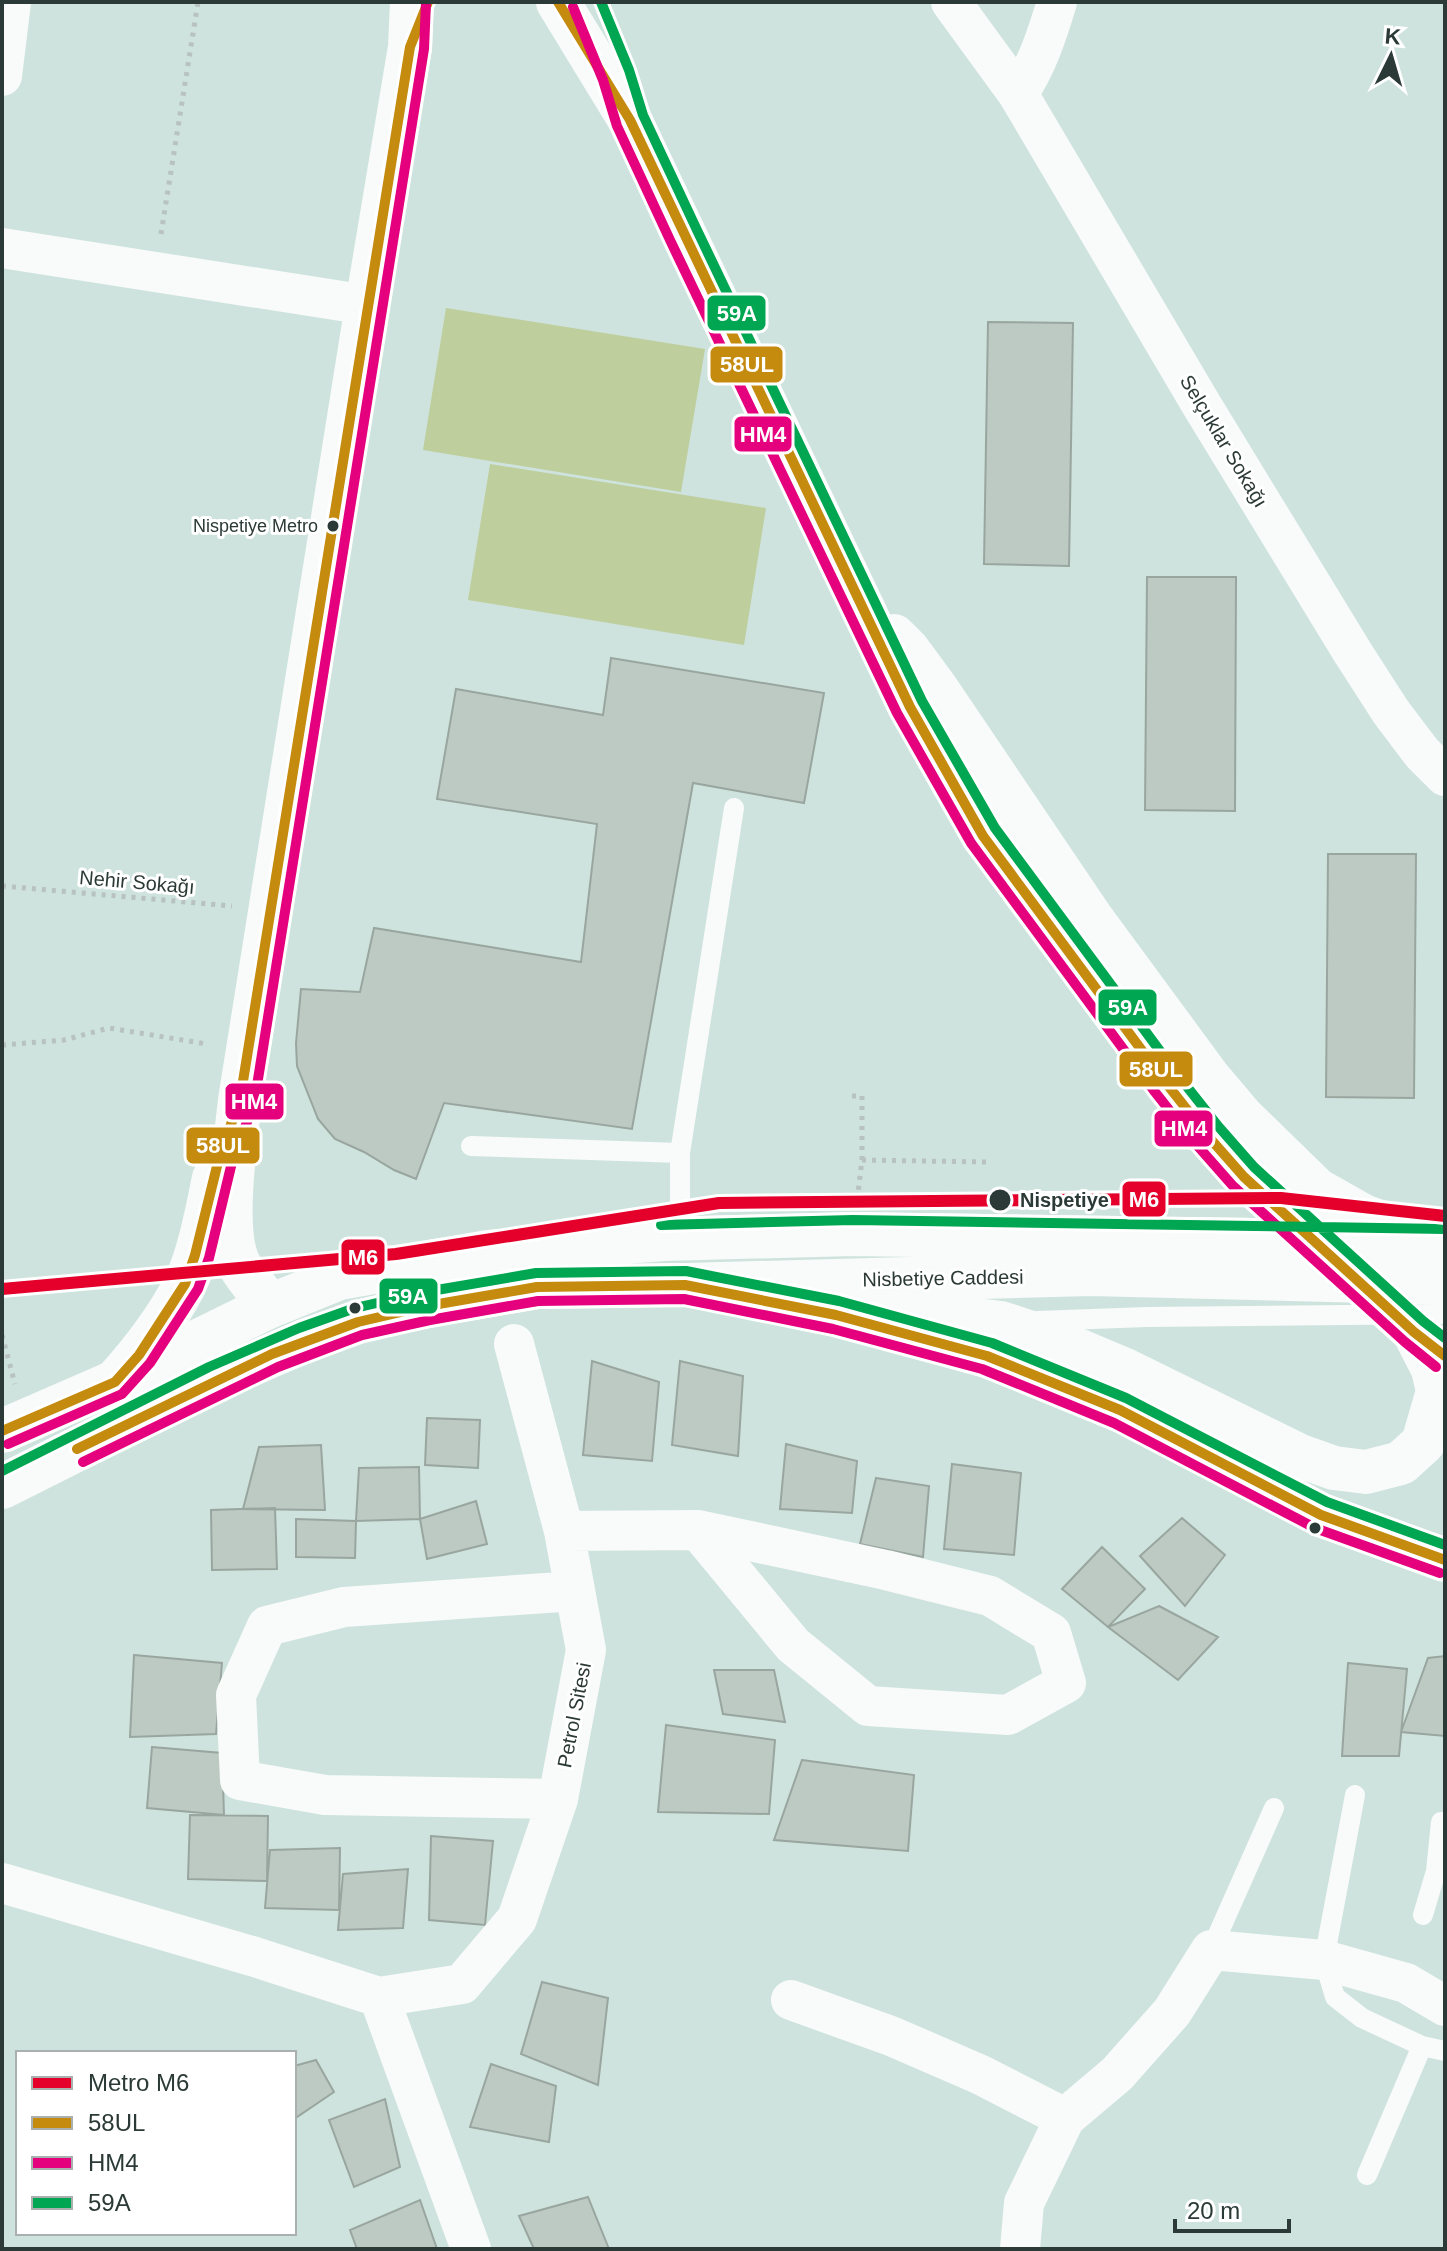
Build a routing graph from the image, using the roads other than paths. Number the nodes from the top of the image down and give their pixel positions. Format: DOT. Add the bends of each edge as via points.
graph roads {
  1 [pos="11,2"];
  2 [pos="412,2"];
  3 [pos="428,2"];
  4 [pos="558,2"];
  5 [pos="586,2"];
  6 [pos="951,2"];
  7 [pos="1057,2"];
  8 [pos="410,47"];
  9 [pos="2,76"];
  10 [pos="1018,94"];
  11 [pos="630,120"];
  12 [pos="2,248"];
  13 [pos="367,305"];
  14 [pos="859,600"];
  15 [pos="1445,776"];
  16 [pos="734,808"];
  17 [pos="240,1100"];
  18 [pos="471,1146"];
  19 [pos="680,1153"];
  20 [pos="680,1239"];
  21 [pos="1443,1246"];
  22 [pos="685,1285"];
  23 [pos="270,1306"];
  24 [pos="1001,1323"];
  25 [pos="1435,1334"];
  26 [pos="305,1341"];
  27 [pos="514,1344"];
  28 [pos="115,1382"];
  29 [pos="2,1431"];
  30 [pos="2,1487"];
  31 [pos="698,1530"];
  32 [pos="564,1531"];
  33 [pos="1445,1560"];
  34 [pos="575,1591"];
  35 [pos="1355,1795"];
  36 [pos="558,1799"];
  37 [pos="1274,1808"];
  38 [pos="1441,1822"];
  39 [pos="1440,1872"];
  40 [pos="2,1883"];
  41 [pos="1423,1915"];
  42 [pos="1211,1950"];
  43 [pos="1324,1960"];
  44 [pos="379,1997"];
  45 [pos="791,2000"];
  46 [pos="1444,2001"];
  47 [pos="1422,2046"];
  48 [pos="1445,2051"];
  49 [pos="1065,2118"];
  50 [pos="1367,2175"];
  51 [pos="471,2249"];
  52 [pos="1020,2249"];
  1 -- 9 [label="street"];
  2 -- 8 [label="main road"];
  3 -- 8 [label="main road"];
  4 -- 11 [label="main road"];
  5 -- 11 [label="main road"];
  6 -- 10 [label="street, Selçuklar Sokağı"];
  7 -- 10 [label="street" via="1044,46"];
  8 -- 13 [label="main road"];
  10 -- 15 [label="street, Selçuklar Sokağı" via="1353,653 1391,712"];
  11 -- 14 [label="main road"];
  12 -- 13 [label="street"];
  13 -- 17 [label="main road"];
  14 -- 21 [label="main road" via="908,650 1092,919 1242,1117 1317,1190 1363,1216"];
  14 -- 25 [label="main road" via="910,707 983,836 1207,1135 1244,1177"];
  16 -- 19 [label="lane"];
  17 -- 23 [label="main road" via="230,1234 240,1267"];
  17 -- 28 [label="main road" via="185,1284"];
  18 -- 19 [label="lane"];
  19 -- 20 [label="lane"];
  20 -- 21 [label="main road, Nisbetiye Caddesi" via="853,1234"];
  20 -- 23 [label="main road, Nisbetiye Caddesi" via="488,1252 339,1278"];
  21 -- 22 [label="main road, Nisbetiye Caddesi" via="1090,1274"];
  22 -- 24 [label="main road"];
  22 -- 26 [label="main road, Nisbetiye Caddesi" via="537,1287 358,1322"];
  22 -- 33 [label="main road" via="836,1315 987,1356 1120,1410 1321,1515"];
  23 -- 26 [label="main road"];
  23 -- 28 [label="main road, Nisbetiye Caddesi"];
  24 -- 25 [label="lane" via="1147,1317"];
  24 -- 25 [label="main road" via="1125,1370 1300,1456 1366,1472 1401,1463 1423,1443 1438,1391"];
  26 -- 30 [label="main road, Nisbetiye Caddesi"];
  27 -- 32 [label="street, Petrol Sitesi"];
  28 -- 29 [label="main road, Nisbetiye Caddesi"];
  31 -- 31 [label="street" via="990,1596 1051,1633 1066,1683 1008,1715 868,1706 793,1645"];
  31 -- 32 [label="street"];
  32 -- 34 [label="street, Petrol Sitesi"];
  34 -- 36 [label="street, Petrol Sitesi" via="586,1650"];
  34 -- 36 [label="street" via="344,1607 267,1626 236,1695 240,1780 325,1795"];
  35 -- 43 [label="lane"];
  36 -- 44 [label="street, Petrol Sitesi" via="517,1919 462,1984"];
  37 -- 42 [label="lane"];
  38 -- 39 [label="lane"];
  39 -- 41 [label="lane"];
  40 -- 44 [label="street, Petrol Sitesi"];
  42 -- 43 [label="street"];
  42 -- 49 [label="street" via="1172,2012 1117,2074"];
  43 -- 46 [label="street" via="1406,1983"];
  43 -- 47 [label="lane" via="1335,1997 1362,2018"];
  44 -- 51 [label="street"];
  45 -- 49 [label="street" via="891,2036"];
  47 -- 48 [label="lane"];
  47 -- 50 [label="lane"];
  49 -- 52 [label="street" via="1024,2203"];
}
